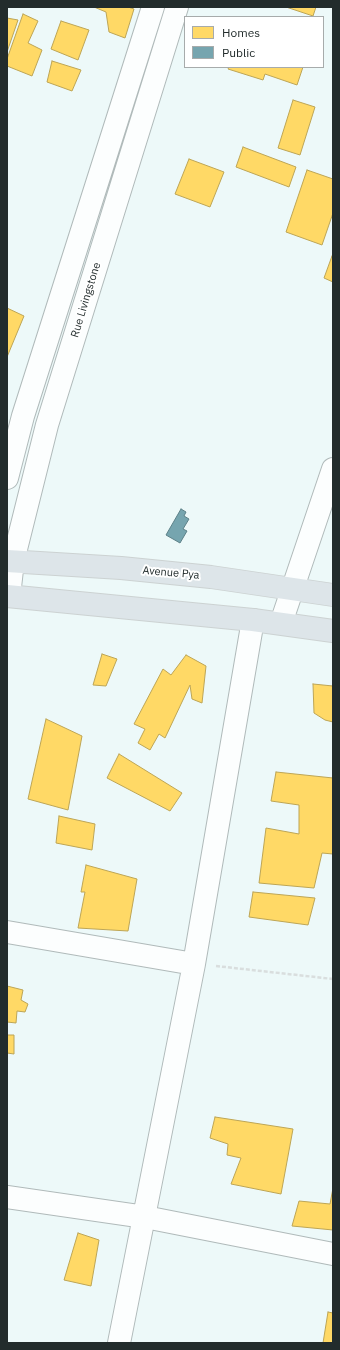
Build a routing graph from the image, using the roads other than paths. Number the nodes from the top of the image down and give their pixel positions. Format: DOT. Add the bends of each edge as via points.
graph roads {
  1 [pos="153,7"];
  2 [pos="177,7"];
  3 [pos="15,413"];
  4 [pos="47,425"];
  5 [pos="333,469"];
  6 [pos="7,478"];
  7 [pos="10,561"];
  8 [pos="291,590"];
  9 [pos="8,596"];
  10 [pos="333,596"];
  11 [pos="253,620"];
  12 [pos="281,623"];
  13 [pos="333,631"];
  14 [pos="7,932"];
  15 [pos="194,964"];
  16 [pos="7,1197"];
  17 [pos="145,1217"];
  18 [pos="333,1254"];
  19 [pos="119,1343"];
  1 -- 3 [label="street"];
  2 -- 4 [label="street, Rue Livingstone"];
  3 -- 4 [label="street"];
  3 -- 6 [label="street"];
  4 -- 7 [label="street, Rue Livingstone"];
  5 -- 8 [label="street"];
  7 -- 8 [label="main road, Avenue Pya" via="211,577"];
  7 -- 9 [label="street, Rue Livingstone"];
  8 -- 10 [label="main road, Avenue Pya"];
  8 -- 12 [label="street"];
  9 -- 11 [label="main road"];
  11 -- 12 [label="main road"];
  11 -- 15 [label="street"];
  12 -- 13 [label="main road"];
  14 -- 15 [label="street"];
  15 -- 17 [label="street"];
  16 -- 17 [label="street"];
  17 -- 18 [label="street"];
  17 -- 19 [label="street"];
}
